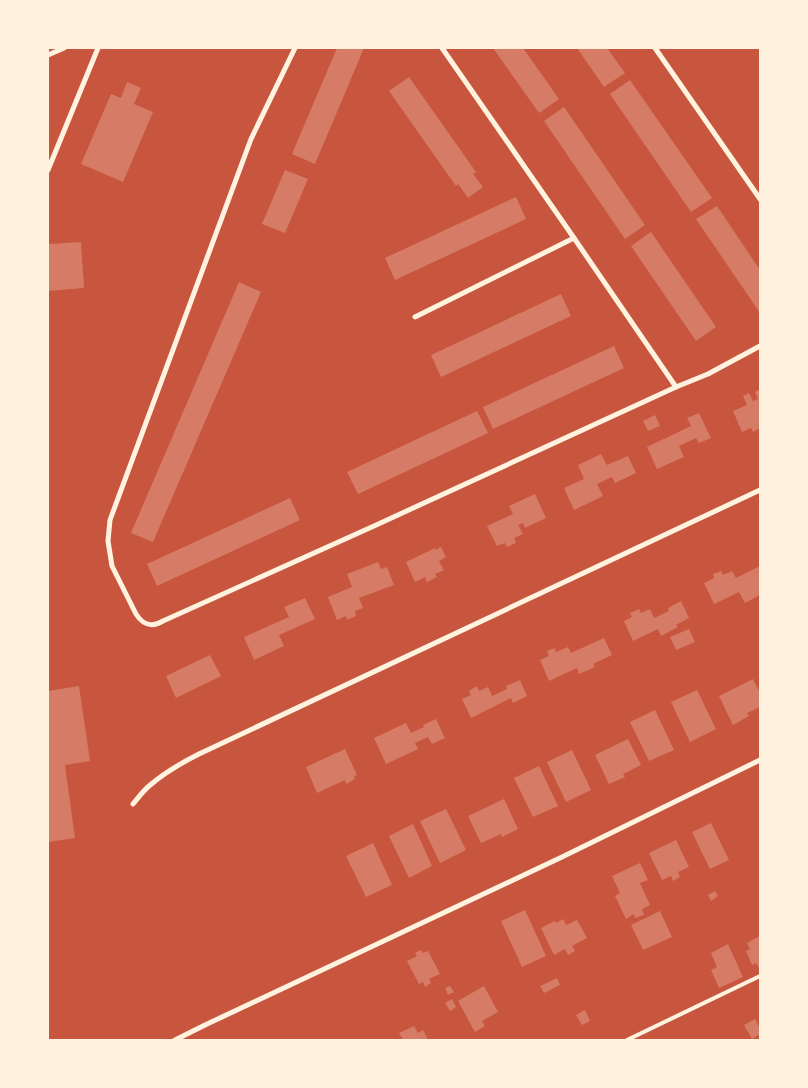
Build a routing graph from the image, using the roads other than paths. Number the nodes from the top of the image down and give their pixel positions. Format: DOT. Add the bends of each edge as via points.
graph roads {
  1 [pos="64,48"];
  2 [pos="98,48"];
  3 [pos="295,48"];
  4 [pos="442,48"];
  5 [pos="655,48"];
  6 [pos="48,55"];
  7 [pos="48,170"];
  8 [pos="760,198"];
  9 [pos="574,238"];
  10 [pos="415,317"];
  11 [pos="760,346"];
  12 [pos="676,387"];
  13 [pos="760,490"];
  14 [pos="760,763"];
  15 [pos="133,804"];
  16 [pos="760,976"];
  17 [pos="175,1040"];
  18 [pos="627,1040"];
  1 -- 6 [label="street"];
  2 -- 7 [label="street"];
  3 -- 12 [label="street" via="251,138 110,520 108,541 112,566 141,621 149,625 158,624"];
  4 -- 9 [label="street"];
  5 -- 8 [label="street"];
  9 -- 10 [label="street"];
  9 -- 12 [label="street"];
  11 -- 12 [label="street"];
  13 -- 15 [label="street" via="199,754 162,775"];
  14 -- 17 [label="street"];
  16 -- 18 [label="lane"];
}
